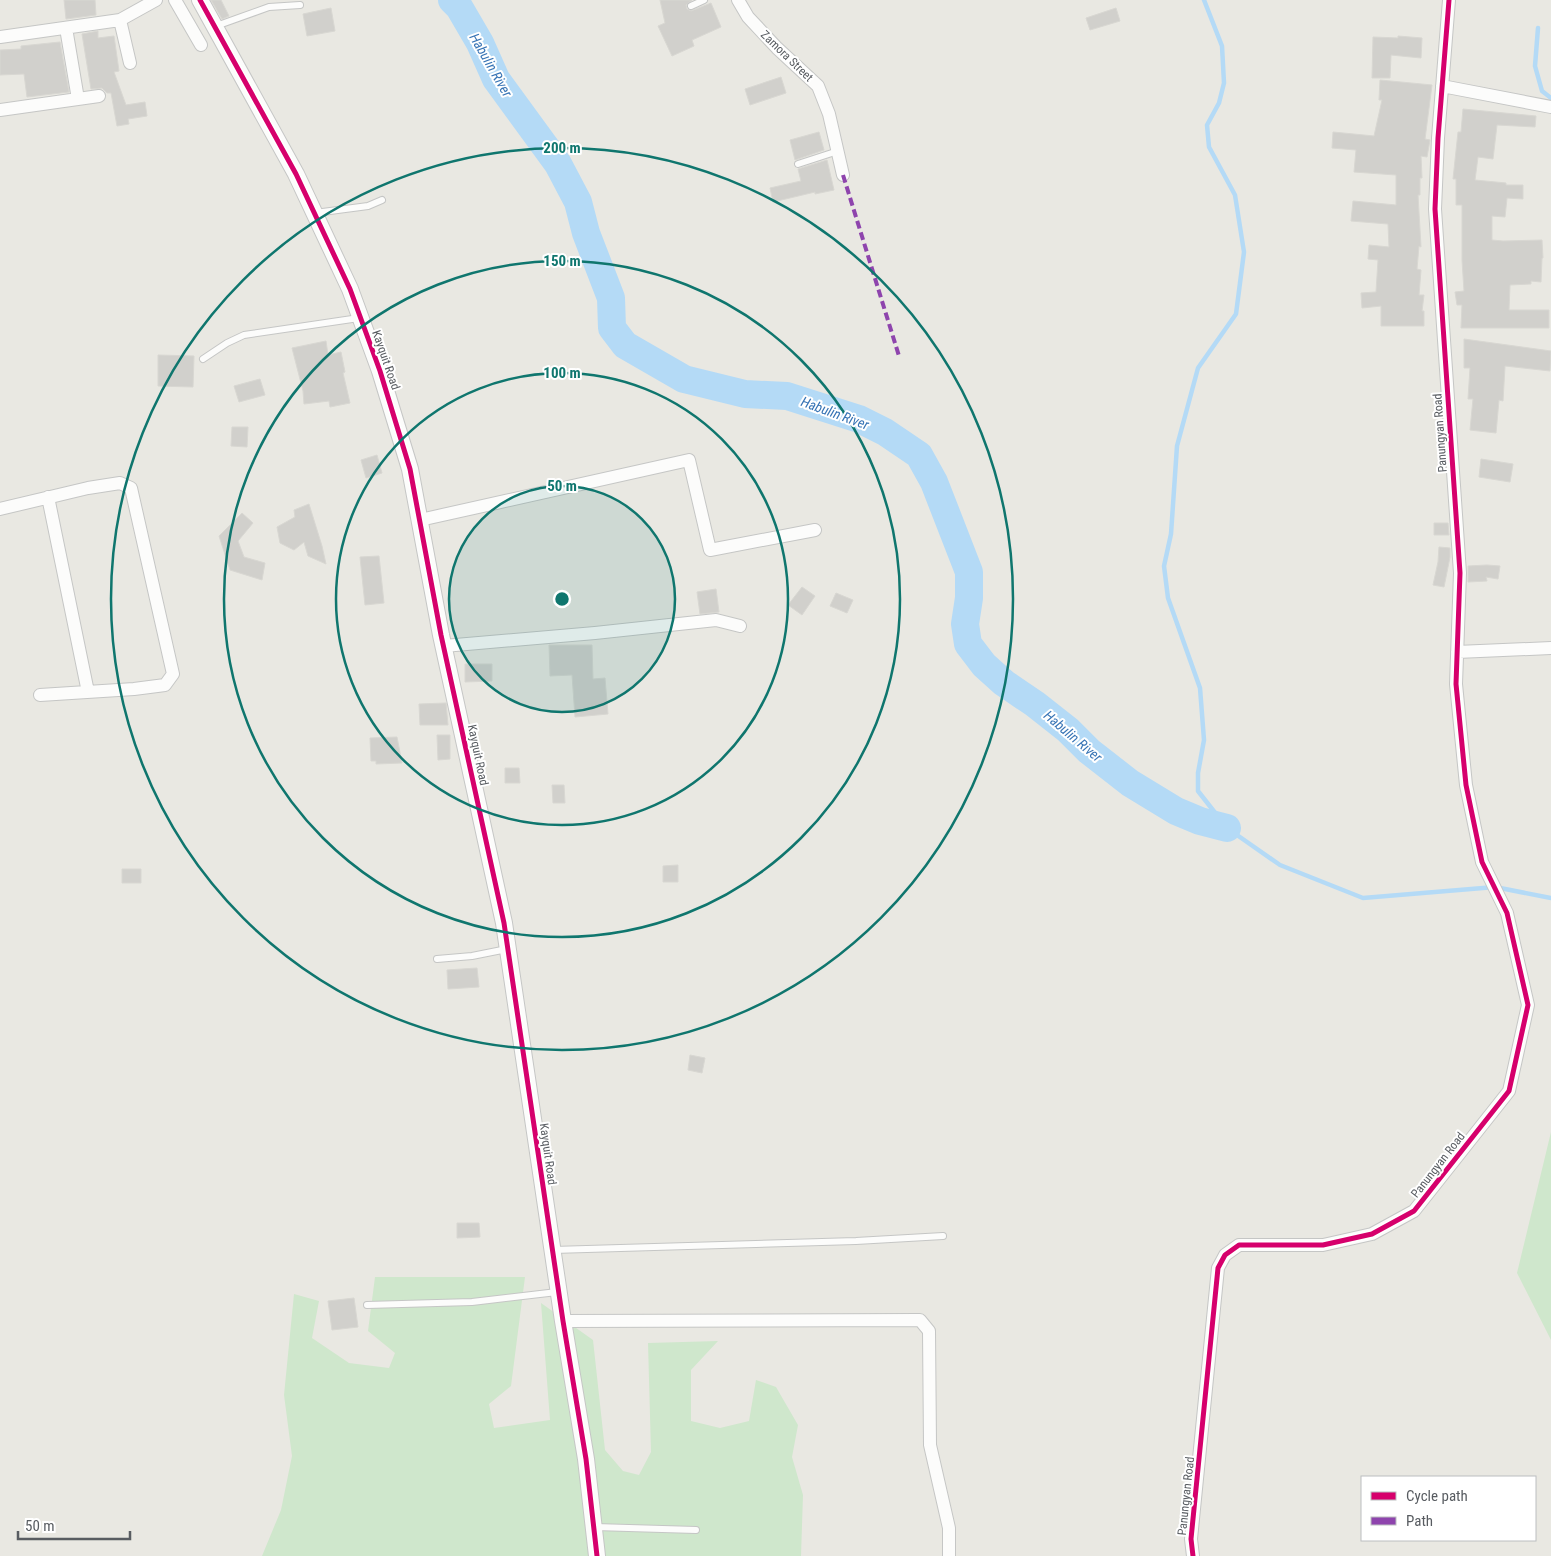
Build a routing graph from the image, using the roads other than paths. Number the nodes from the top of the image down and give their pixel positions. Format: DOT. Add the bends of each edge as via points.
graph roads {
  1 [pos="156,0"];
  2 [pos="175,0"];
  3 [pos="200,0"];
  4 [pos="704,0"];
  5 [pos="738,0"];
  6 [pos="1449,0"];
  7 [pos="300,5"];
  8 [pos="691,6"];
  9 [pos="120,20"];
  10 [pos="214,26"];
  11 [pos="66,28"];
  12 [pos="0,37"];
  13 [pos="200,45"];
  14 [pos="130,63"];
  15 [pos="1442,86"];
  16 [pos="99,96"];
  17 [pos="78,99"];
  18 [pos="1547,106"];
  19 [pos="0,110"];
  20 [pos="838,151"];
  21 [pos="798,164"];
  22 [pos="843,175"];
  23 [pos="382,200"];
  24 [pos="314,213"];
  25 [pos="360,317"];
  26 [pos="203,359"];
  27 [pos="48,497"];
  28 [pos="0,508"];
  29 [pos="420,520"];
  30 [pos="815,530"];
  31 [pos="740,626"];
  32 [pos="444,646"];
  33 [pos="1551,648"];
  34 [pos="1457,652"];
  35 [pos="88,692"];
  36 [pos="40,695"];
  37 [pos="508,949"];
  38 [pos="437,959"];
  39 [pos="943,1236"];
  40 [pos="552,1250"];
  41 [pos="558,1292"];
  42 [pos="367,1304"];
  43 [pos="563,1321"];
  44 [pos="594,1526"];
  45 [pos="696,1530"];
  46 [pos="596,1556"];
  47 [pos="949,1556"];
  48 [pos="1193,1556"];
  1 -- 9 [label="street"];
  2 -- 13 [label="street"];
  3 -- 10 [label="street, Kayquit Road"];
  4 -- 8 [label="lane"];
  5 -- 20 [label="street, Zamora Street" via="748,17 818,86"];
  6 -- 15 [label="street, Panungyan Road"];
  7 -- 10 [label="lane" via="269,7"];
  9 -- 11 [label="street"];
  9 -- 14 [label="street"];
  10 -- 24 [label="street, Kayquit Road" via="296,174"];
  11 -- 12 [label="street"];
  11 -- 17 [label="street"];
  15 -- 18 [label="street"];
  15 -- 34 [label="street, Panungyan Road" via="1435,209 1460,573"];
  16 -- 17 [label="street"];
  17 -- 19 [label="street"];
  20 -- 21 [label="lane"];
  20 -- 22 [label="street, Zamora Street"];
  23 -- 24 [label="lane" via="368,206"];
  24 -- 25 [label="street, Kayquit Road"];
  25 -- 26 [label="lane" via="244,335"];
  25 -- 29 [label="street, Kayquit Road" via="410,469"];
  27 -- 28 [label="street"];
  27 -- 35 [label="street"];
  27 -- 35 [label="street" via="120,483 131,488 173,674 165,685"];
  29 -- 30 [label="street" via="690,460 710,550"];
  29 -- 32 [label="street, Kayquit Road"];
  31 -- 32 [label="street" via="716,620"];
  32 -- 37 [label="street, Kayquit Road"];
  33 -- 34 [label="street"];
  34 -- 48 [label="street, Panungyan Road" via="1456,684 1466,785 1482,862 1507,913 1528,1005 1509,1091 1414,1212 1372,1234 1323,1245 1239,1245 1225,1255 1218,1268 1190,1539"];
  35 -- 36 [label="street"];
  37 -- 38 [label="lane"];
  37 -- 40 [label="street, Kayquit Road"];
  39 -- 40 [label="lane"];
  40 -- 41 [label="street, Kayquit Road"];
  41 -- 42 [label="lane" via="472,1302"];
  41 -- 43 [label="street, Kayquit Road"];
  43 -- 44 [label="street, Kayquit Road"];
  43 -- 47 [label="street" via="920,1320 929,1331 930,1445 950,1528"];
  44 -- 45 [label="lane"];
  44 -- 46 [label="street, Kayquit Road"];
}
